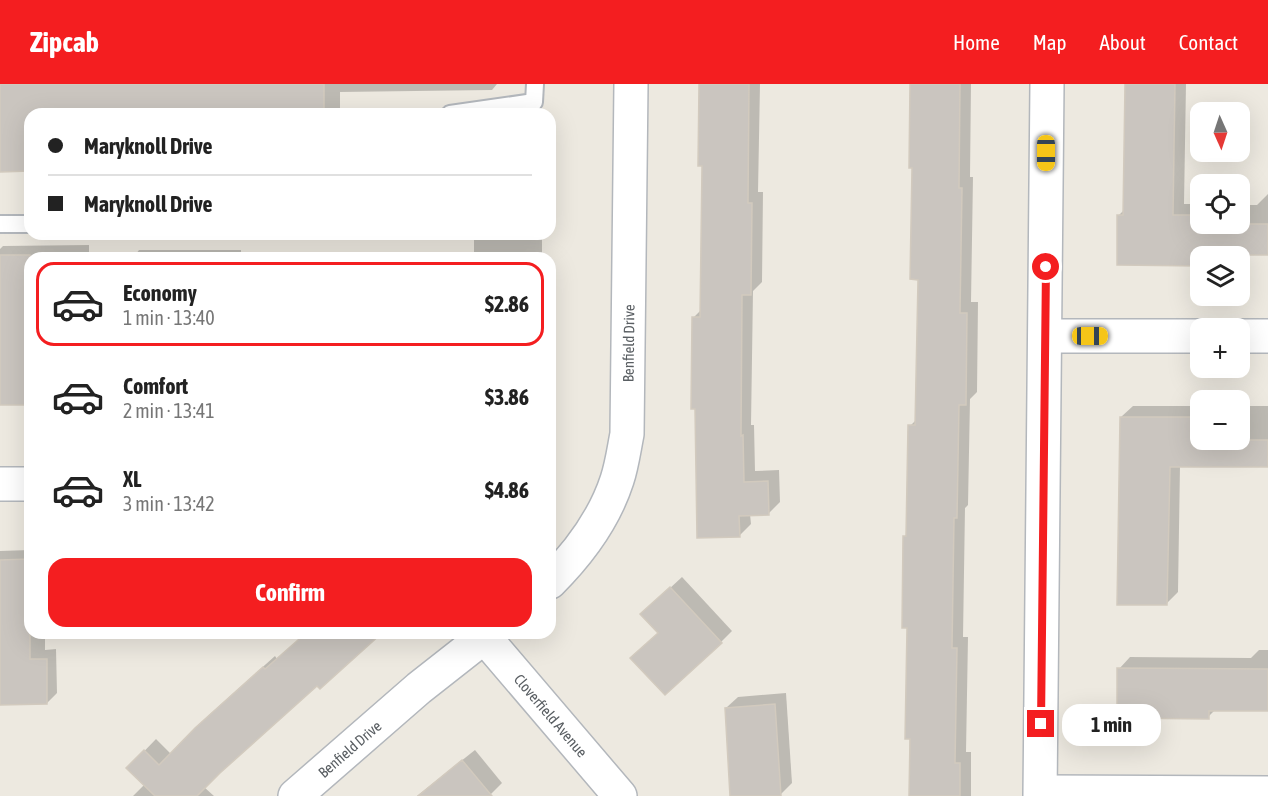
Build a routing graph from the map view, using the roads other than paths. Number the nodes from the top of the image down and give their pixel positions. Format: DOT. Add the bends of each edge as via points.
graph roads {
  1 [pos="535,84"];
  2 [pos="631,84"];
  3 [pos="1047,84"];
  4 [pos="492,108"];
  5 [pos="0,224"];
  6 [pos="24,224"];
  7 [pos="1046,336"];
  8 [pos="1190,336"];
  9 [pos="1250,336"];
  10 [pos="1268,336"];
  11 [pos="0,484"];
  12 [pos="24,484"];
  13 [pos="556,576"];
  14 [pos="479,639"];
  15 [pos="489,639"];
  16 [pos="1268,793"];
  17 [pos="1041,794"];
  18 [pos="295,796"];
  19 [pos="620,796"];
  1 -- 4 [label="lane" via="534,102"];
  2 -- 13 [label="street, Benfield Drive" via="627,434 617,480 600,520 575,557"];
  3 -- 7 [label="street"];
  5 -- 6 [label="lane"];
  7 -- 8 [label="street"];
  7 -- 17 [label="street"];
  9 -- 10 [label="street"];
  11 -- 12 [label="street"];
  14 -- 18 [label="street, Benfield Drive"];
  15 -- 19 [label="street, Cloverfield Avenue"];
  16 -- 17 [label="street"];
}
